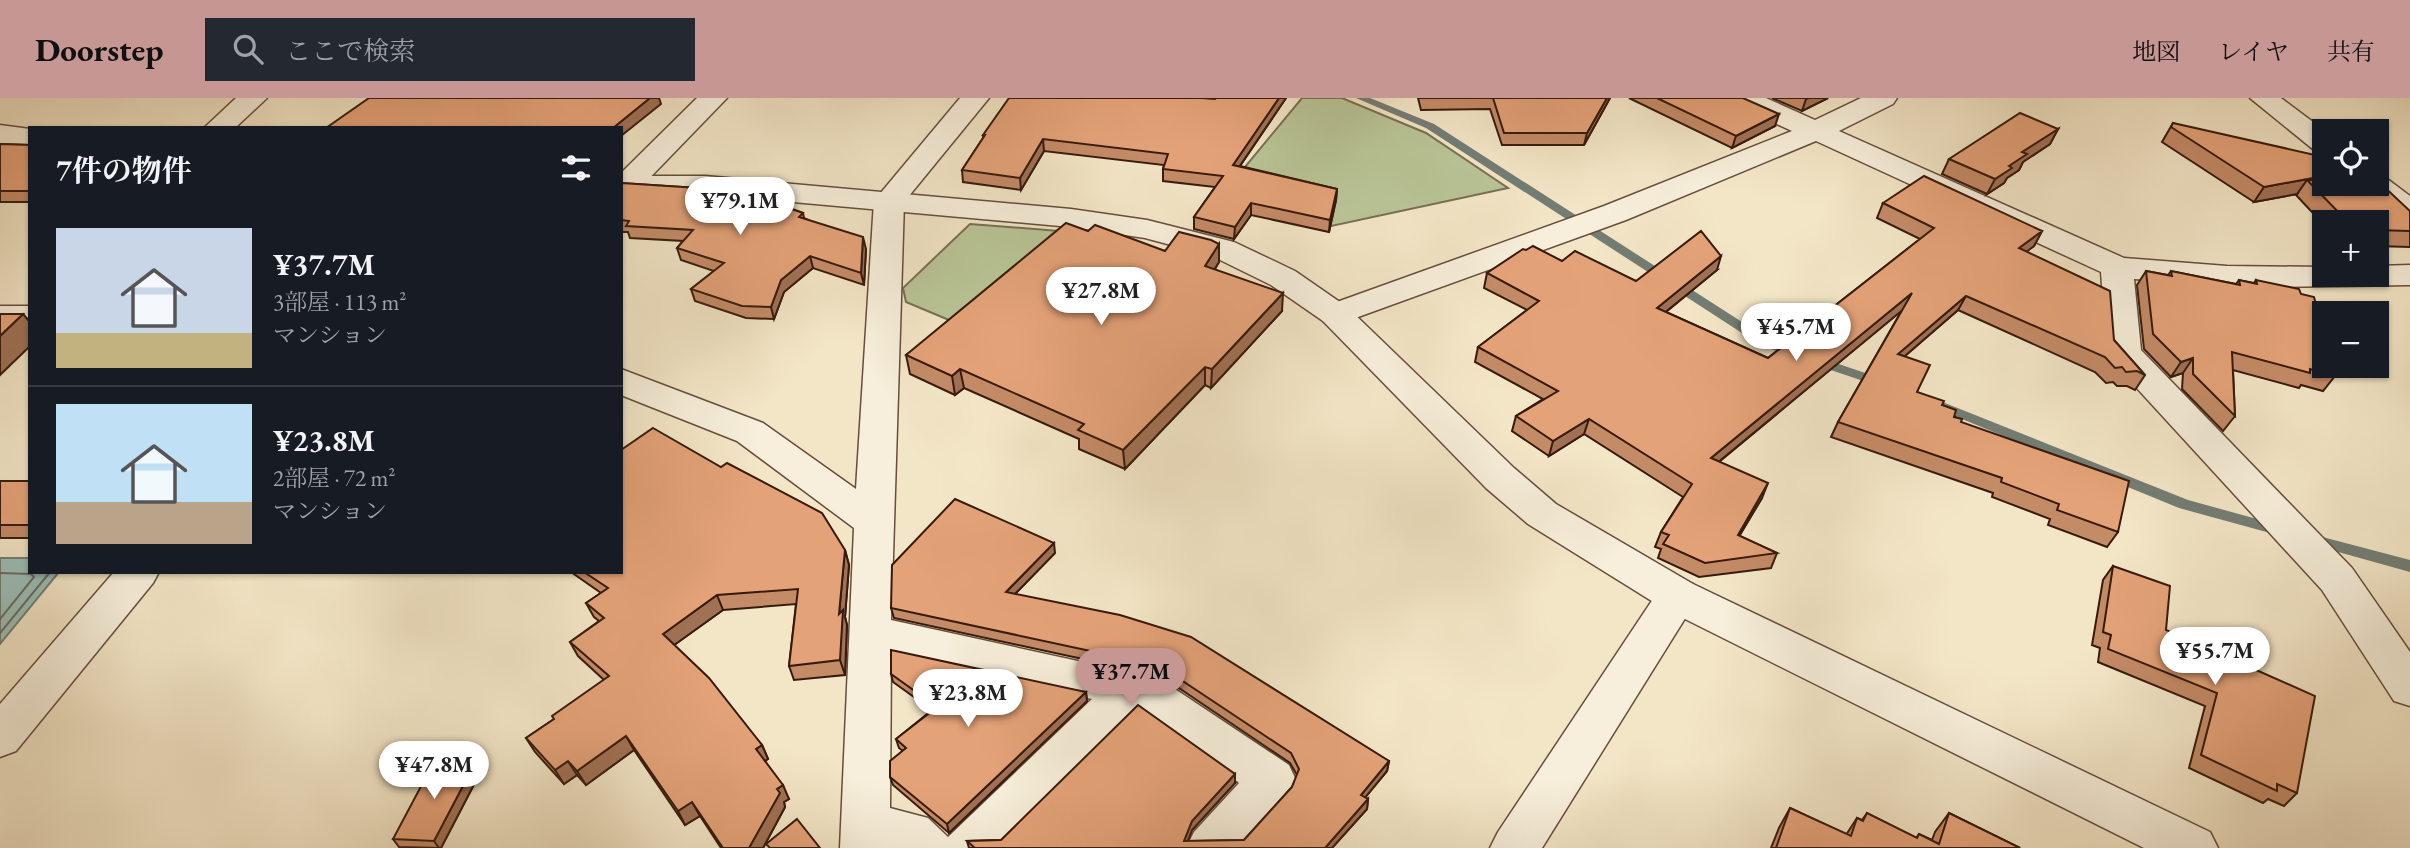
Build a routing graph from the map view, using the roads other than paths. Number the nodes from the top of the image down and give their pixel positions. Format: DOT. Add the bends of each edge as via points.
graph roads {
  1 [pos="253,98"];
  2 [pos="713,98"];
  3 [pos="975,98"];
  4 [pos="1743,98"];
  5 [pos="1883,98"];
  6 [pos="2264,98"];
  7 [pos="220,126"];
  8 [pos="1818,131"];
  9 [pos="0,135"];
  10 [pos="2312,135"];
  11 [pos="28,138"];
  12 [pos="624,185"];
  13 [pos="2389,195"];
  14 [pos="889,201"];
  15 [pos="2410,211"];
  16 [pos="2117,267"];
  17 [pos="2410,275"];
  18 [pos="1335,314"];
  19 [pos="0,317"];
  20 [pos="28,317"];
  21 [pos="623,382"];
  22 [pos="874,522"];
  23 [pos="136,574"];
  24 [pos="1678,596"];
  25 [pos="869,633"];
  26 [pos="2410,688"];
  27 [pos="1130,690"];
  28 [pos="0,737"];
  29 [pos="865,837"];
  30 [pos="928,848"];
  31 [pos="967,848"];
  32 [pos="1211,848"];
  33 [pos="1515,848"];
  34 [pos="2193,848"];
  1 -- 7 [label="street"];
  2 -- 12 [label="street"];
  3 -- 14 [label="street"];
  4 -- 8 [label="street"];
  5 -- 8 [label="street"];
  6 -- 10 [label="street"];
  8 -- 16 [label="street"];
  8 -- 18 [label="street" via="1509,253"];
  9 -- 11 [label="street"];
  12 -- 14 [label="street" via="705,185"];
  13 -- 15 [label="street"];
  14 -- 18 [label="street" via="1071,218 1178,235 1268,270"];
  14 -- 22 [label="street"];
  16 -- 17 [label="street" via="2276,278"];
  16 -- 26 [label="street" via="2124,353 2337,579"];
  18 -- 24 [label="street" via="1542,514"];
  19 -- 20 [label="street"];
  21 -- 22 [label="street" via="750,432"];
  22 -- 25 [label="street"];
  23 -- 28 [label="street"];
  24 -- 33 [label="street"];
  24 -- 34 [label="street"];
  25 -- 27 [label="street"];
  25 -- 29 [label="street"];
  27 -- 31 [label="street"];
  27 -- 32 [label="street" via="1144,692 1272,780"];
  29 -- 30 [label="street" via="911,834"];
}
